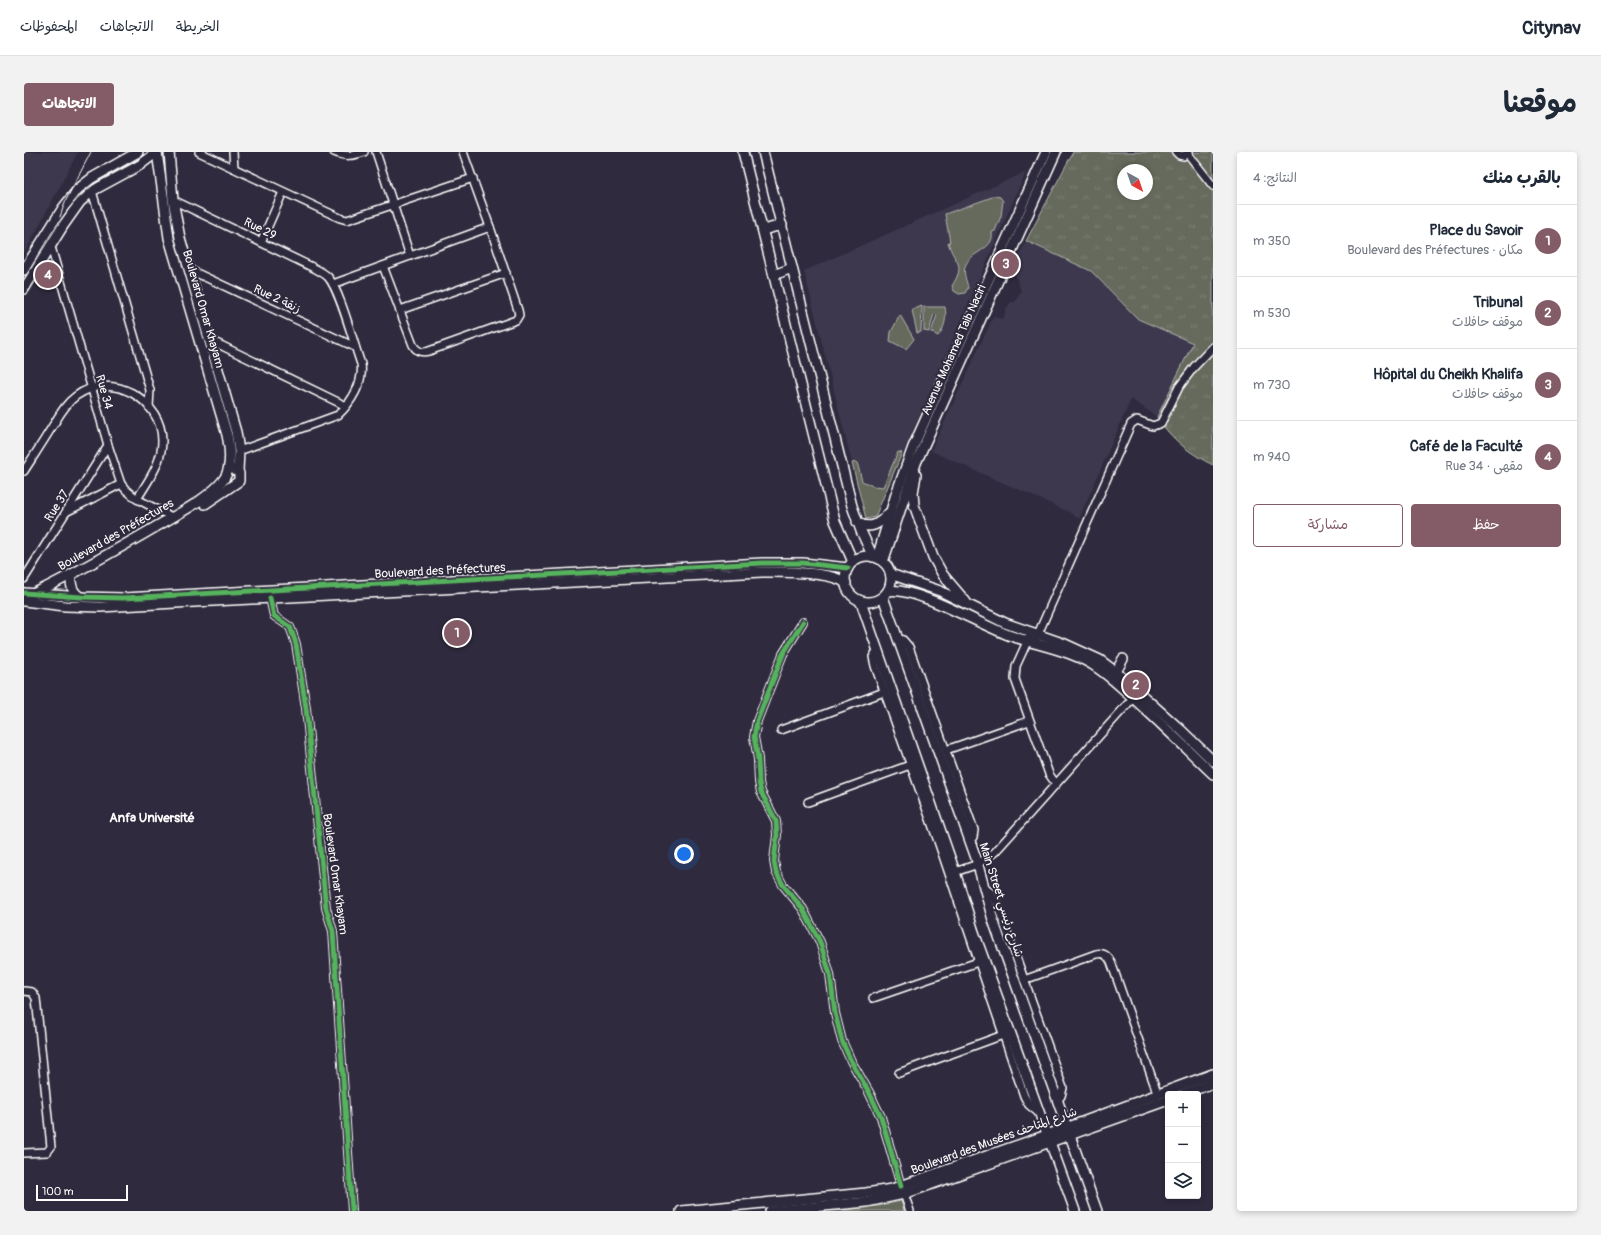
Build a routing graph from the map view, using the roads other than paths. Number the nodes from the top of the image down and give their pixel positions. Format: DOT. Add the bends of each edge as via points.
graph roads {
  1 [pos="138,152"];
  2 [pos="157,152"];
  3 [pos="169,152"];
  4 [pos="199,152"];
  5 [pos="233,152"];
  6 [pos="334,152"];
  7 [pos="364,152"];
  8 [pos="376,152"];
  9 [pos="463,152"];
  10 [pos="743,152"];
  11 [pos="763,152"];
  12 [pos="1046,152"];
  13 [pos="1056,152"];
  14 [pos="1176,152"];
  15 [pos="1188,153"];
  16 [pos="345,154"];
  17 [pos="234,168"];
  18 [pos="473,178"];
  19 [pos="1213,186"];
  20 [pos="92,191"];
  21 [pos="283,192"];
  22 [pos="173,200"];
  23 [pos="393,204"];
  24 [pos="782,224"];
  25 [pos="490,226"];
  26 [pos="763,230"];
  27 [pos="261,242"];
  28 [pos="51,247"];
  29 [pos="410,256"];
  30 [pos="383,266"];
  31 [pos="792,268"];
  32 [pos="24,270"];
  33 [pos="190,270"];
  34 [pos="506,273"];
  35 [pos="774,275"];
  36 [pos="333,284"];
  37 [pos="24,289"];
  38 [pos="400,310"];
  39 [pos="210,340"];
  40 [pos="355,347"];
  41 [pos="1213,347"];
  42 [pos="92,388"];
  43 [pos="346,406"];
  44 [pos="149,407"];
  45 [pos="108,445"];
  46 [pos="239,452"];
  47 [pos="916,463"];
  48 [pos="24,471"];
  49 [pos="238,471"];
  50 [pos="226,475"];
  51 [pos="121,484"];
  52 [pos="232,484"];
  53 [pos="137,499"];
  54 [pos="891,510"];
  55 [pos="65,512"];
  56 [pos="172,517"];
  57 [pos="857,522"];
  58 [pos="878,559"];
  59 [pos="851,565"];
  60 [pos="891,575"];
  61 [pos="24,579"];
  62 [pos="71,580"];
  63 [pos="846,583"];
  64 [pos="448,585"];
  65 [pos="885,594"];
  66 [pos="46,595"];
  67 [pos="273,595"];
  68 [pos="27,597"];
  69 [pos="81,597"];
  70 [pos="858,600"];
  71 [pos="41,603"];
  72 [pos="967,605"];
  73 [pos="803,622"];
  74 [pos="897,638"];
  75 [pos="1032,638"];
  76 [pos="878,649"];
  77 [pos="1123,659"];
  78 [pos="1116,672"];
  79 [pos="884,692"];
  80 [pos="1133,698"];
  81 [pos="1029,721"];
  82 [pos="781,730"];
  83 [pos="946,750"];
  84 [pos="1213,761"];
  85 [pos="910,765"];
  86 [pos="1213,774"];
  87 [pos="1056,784"];
  88 [pos="808,802"];
  89 [pos="970,840"];
  90 [pos="978,864"];
  91 [pos="956,872"];
  92 [pos="984,888"];
  93 [pos="978,962"];
  94 [pos="1024,980"];
  95 [pos="24,992"];
  96 [pos="873,998"];
  97 [pos="1003,1035"];
  98 [pos="899,1073"];
  99 [pos="1213,1074"];
  100 [pos="1213,1083"];
  101 [pos="1192,1091"];
  102 [pos="1158,1094"];
  103 [pos="1058,1100"];
  104 [pos="1165,1101"];
  105 [pos="1040,1114"];
  106 [pos="1069,1132"];
  107 [pos="1049,1139"];
  108 [pos="24,1153"];
  109 [pos="903,1190"];
  110 [pos="352,1211"];
  111 [pos="681,1211"];
  112 [pos="770,1211"];
  113 [pos="910,1211"];
  114 [pos="1075,1211"];
  115 [pos="1097,1211"];
  1 -- 32 [label="street" via="92,178 75,192"];
  2 -- 20 [label="street" via="140,165"];
  2 -- 50 [label="street, Boulevard Omar Khayam" via="169,238 227,435 230,459"];
  3 -- 22 [label="street, Boulevard Omar Khayam"];
  4 -- 17 [label="street"];
  5 -- 17 [label="street"];
  6 -- 16 [label="street"];
  7 -- 16 [label="street"];
  8 -- 23 [label="street"];
  9 -- 18 [label="street"];
  10 -- 26 [label="street"];
  11 -- 24 [label="street"];
  12 -- 54 [label="street, Avenue Mohamed Taib Naciri" via="920,432"];
  13 -- 47 [label="street, Avenue Mohamed Taib Naciri"];
  14 -- 15 [label="street" via="1181,156"];
  15 -- 19 [label="street"];
  17 -- 21 [label="street"];
  18 -- 23 [label="street"];
  18 -- 25 [label="street"];
  20 -- 28 [label="street" via="74,210"];
  20 -- 44 [label="street" via="150,390"];
  21 -- 23 [label="street" via="344,219"];
  21 -- 27 [label="street"];
  22 -- 27 [label="street, Rue 29"];
  22 -- 33 [label="street, Boulevard Omar Khayam" via="180,238"];
  23 -- 29 [label="street"];
  24 -- 26 [label="street"];
  24 -- 31 [label="street"];
  25 -- 29 [label="street"];
  25 -- 34 [label="street"];
  26 -- 35 [label="street"];
  27 -- 36 [label="street, Rue 29" via="323,273"];
  28 -- 37 [label="street"];
  28 -- 42 [label="street, Rue 34"];
  29 -- 30 [label="street"];
  30 -- 36 [label="street"];
  30 -- 38 [label="street"];
  31 -- 35 [label="street"];
  31 -- 57 [label="street"];
  33 -- 39 [label="street, Boulevard Omar Khayam"];
  33 -- 40 [label="street, Rue 2 زنقة"];
  34 -- 38 [label="street"];
  34 -- 38 [label="street" via="519,312 516,320 429,351 421,352 414,347"];
  35 -- 59 [label="street" via="835,521"];
  36 -- 40 [label="street"];
  39 -- 43 [label="street"];
  39 -- 46 [label="street, Boulevard Omar Khayam" via="232,416"];
  40 -- 43 [label="street" via="362,371"];
  41 -- 75 [label="street" via="1179,387 1161,423 1153,426 1137,420 1130,424"];
  42 -- 44 [label="street" via="113,386 127,390 140,397"];
  42 -- 45 [label="street, Rue 34"];
  42 -- 48 [label="street" via="70,401"];
  43 -- 46 [label="street" via="332,419"];
  44 -- 53 [label="street" via="162,434 161,452 154,471"];
  45 -- 51 [label="street, Rue 34"];
  45 -- 55 [label="street, Rue 37"];
  46 -- 49 [label="street, Boulevard Omar Khayam"];
  47 -- 58 [label="street, Avenue Mohamed Taib Naciri"];
  47 -- 72 [label="street" via="913,499 918,517 939,570"];
  49 -- 50 [label="street" via="233,469"];
  49 -- 52 [label="street" via="239,481"];
  50 -- 52 [label="street" via="227,482"];
  50 -- 56 [label="street, Boulevard des Préfectures" via="206,495"];
  51 -- 53 [label="street, Rue 34"];
  51 -- 55 [label="street"];
  52 -- 62 [label="street, Boulevard des Préfectures" via="194,511"];
  53 -- 56 [label="street, Rue 34"];
  54 -- 57 [label="street" via="877,525 867,526"];
  54 -- 58 [label="street, Avenue Mohamed Taib Naciri"];
  55 -- 61 [label="street, Rue 37"];
  56 -- 68 [label="street, Boulevard des Préfectures" via="64,579"];
  57 -- 58 [label="street"];
  58 -- 59 [label="street" via="864,557"];
  58 -- 60 [label="street" via="888,568"];
  59 -- 63 [label="street" via="846,575"];
  59 -- 64 [label="street, Boulevard des Préfectures" via="762,563"];
  60 -- 65 [label="street" via="891,583"];
  60 -- 72 [label="street" via="931,588"];
  62 -- 66 [label="street, Boulevard des Préfectures"];
  62 -- 69 [label="street" via="74,592"];
  63 -- 64 [label="street, Boulevard des Préfectures" via="830,577 769,572"];
  63 -- 70 [label="street" via="850,593"];
  64 -- 67 [label="street, Boulevard des Préfectures"];
  65 -- 70 [label="street" via="871,602"];
  65 -- 74 [label="street, Main Street شارع رئيسي"];
  65 -- 75 [label="street" via="900,590 1005,634"];
  66 -- 68 [label="street, Boulevard des Préfectures"];
  66 -- 69 [label="street, Boulevard des Préfectures"];
  66 -- 71 [label="street, Boulevard des Préfectures"];
  67 -- 69 [label="street, Boulevard des Préfectures"];
  67 -- 71 [label="street, Boulevard des Préfectures" via="100,607"];
  67 -- 110 [label="street, Boulevard Omar Khayam" via="274,616 290,627 295,639 305,702 326,908 333,931"];
  68 -- 71 [label="street, Boulevard des Préfectures"];
  70 -- 76 [label="street"];
  72 -- 75 [label="street"];
  73 -- 109 [label="street" via="783,654 757,721 754,737 759,782 761,792 776,821 776,872 783,885 803,909 820,942 830,974 834,1013 842,1041 850,1061 881,1117"];
  74 -- 83 [label="street" via="906,642 909,647"];
  74 -- 89 [label="street, Main Street شارع رئيسي"];
  75 -- 78 [label="street" via="1088,654"];
  75 -- 80 [label="street" via="1084,660 1106,674"];
  75 -- 81 [label="street" via="1018,662 1014,675"];
  76 -- 79 [label="street" via="873,660"];
  76 -- 91 [label="street"];
  77 -- 78 [label="street"];
  78 -- 84 [label="street"];
  79 -- 82 [label="street"];
  79 -- 85 [label="street"];
  80 -- 86 [label="street"];
  80 -- 87 [label="street"];
  81 -- 83 [label="street"];
  81 -- 87 [label="street" via="1049,774"];
  83 -- 89 [label="street" via="974,830"];
  85 -- 88 [label="street"];
  85 -- 93 [label="street"];
  87 -- 90 [label="street" via="995,852"];
  89 -- 90 [label="street, Main Street شارع رئيسي"];
  90 -- 91 [label="street"];
  90 -- 92 [label="street, Main Street شارع رئيسي"];
  91 -- 105 [label="street" via="974,932"];
  92 -- 94 [label="street" via="996,901"];
  92 -- 103 [label="street, Main Street شارع رئيسي"];
  93 -- 96 [label="street"];
  93 -- 97 [label="street"];
  94 -- 102 [label="street" via="1096,954 1102,954 1110,959"];
  94 -- 103 [label="street" via="1063,1088"];
  95 -- 108 [label="street" via="32,992 36,998 51,1148 47,1152"];
  97 -- 98 [label="street"];
  97 -- 105 [label="street" via="1026,1101"];
  99 -- 102 [label="street, Boulevard des Musées شارع المتاحف"];
  100 -- 101 [label="street"];
  102 -- 106 [label="street, Boulevard des Musées شارع المتاحف"];
  103 -- 106 [label="street, Main Street شارع رئيسي"];
  104 -- 106 [label="street, Boulevard des Musées شارع المتاحف"];
  105 -- 107 [label="street"];
  106 -- 107 [label="street, Boulevard des Musées شارع المتاحف"];
  106 -- 115 [label="street, Main Street شارع رئيسي"];
  107 -- 109 [label="street, Boulevard des Musées شارع المتاحف"];
  107 -- 114 [label="street"];
  109 -- 111 [label="street, Boulevard des Musées شارع المتاحف"];
  109 -- 112 [label="street, Boulevard des Musées شارع المتاحف" via="867,1202"];
  109 -- 113 [label="street"];
}
